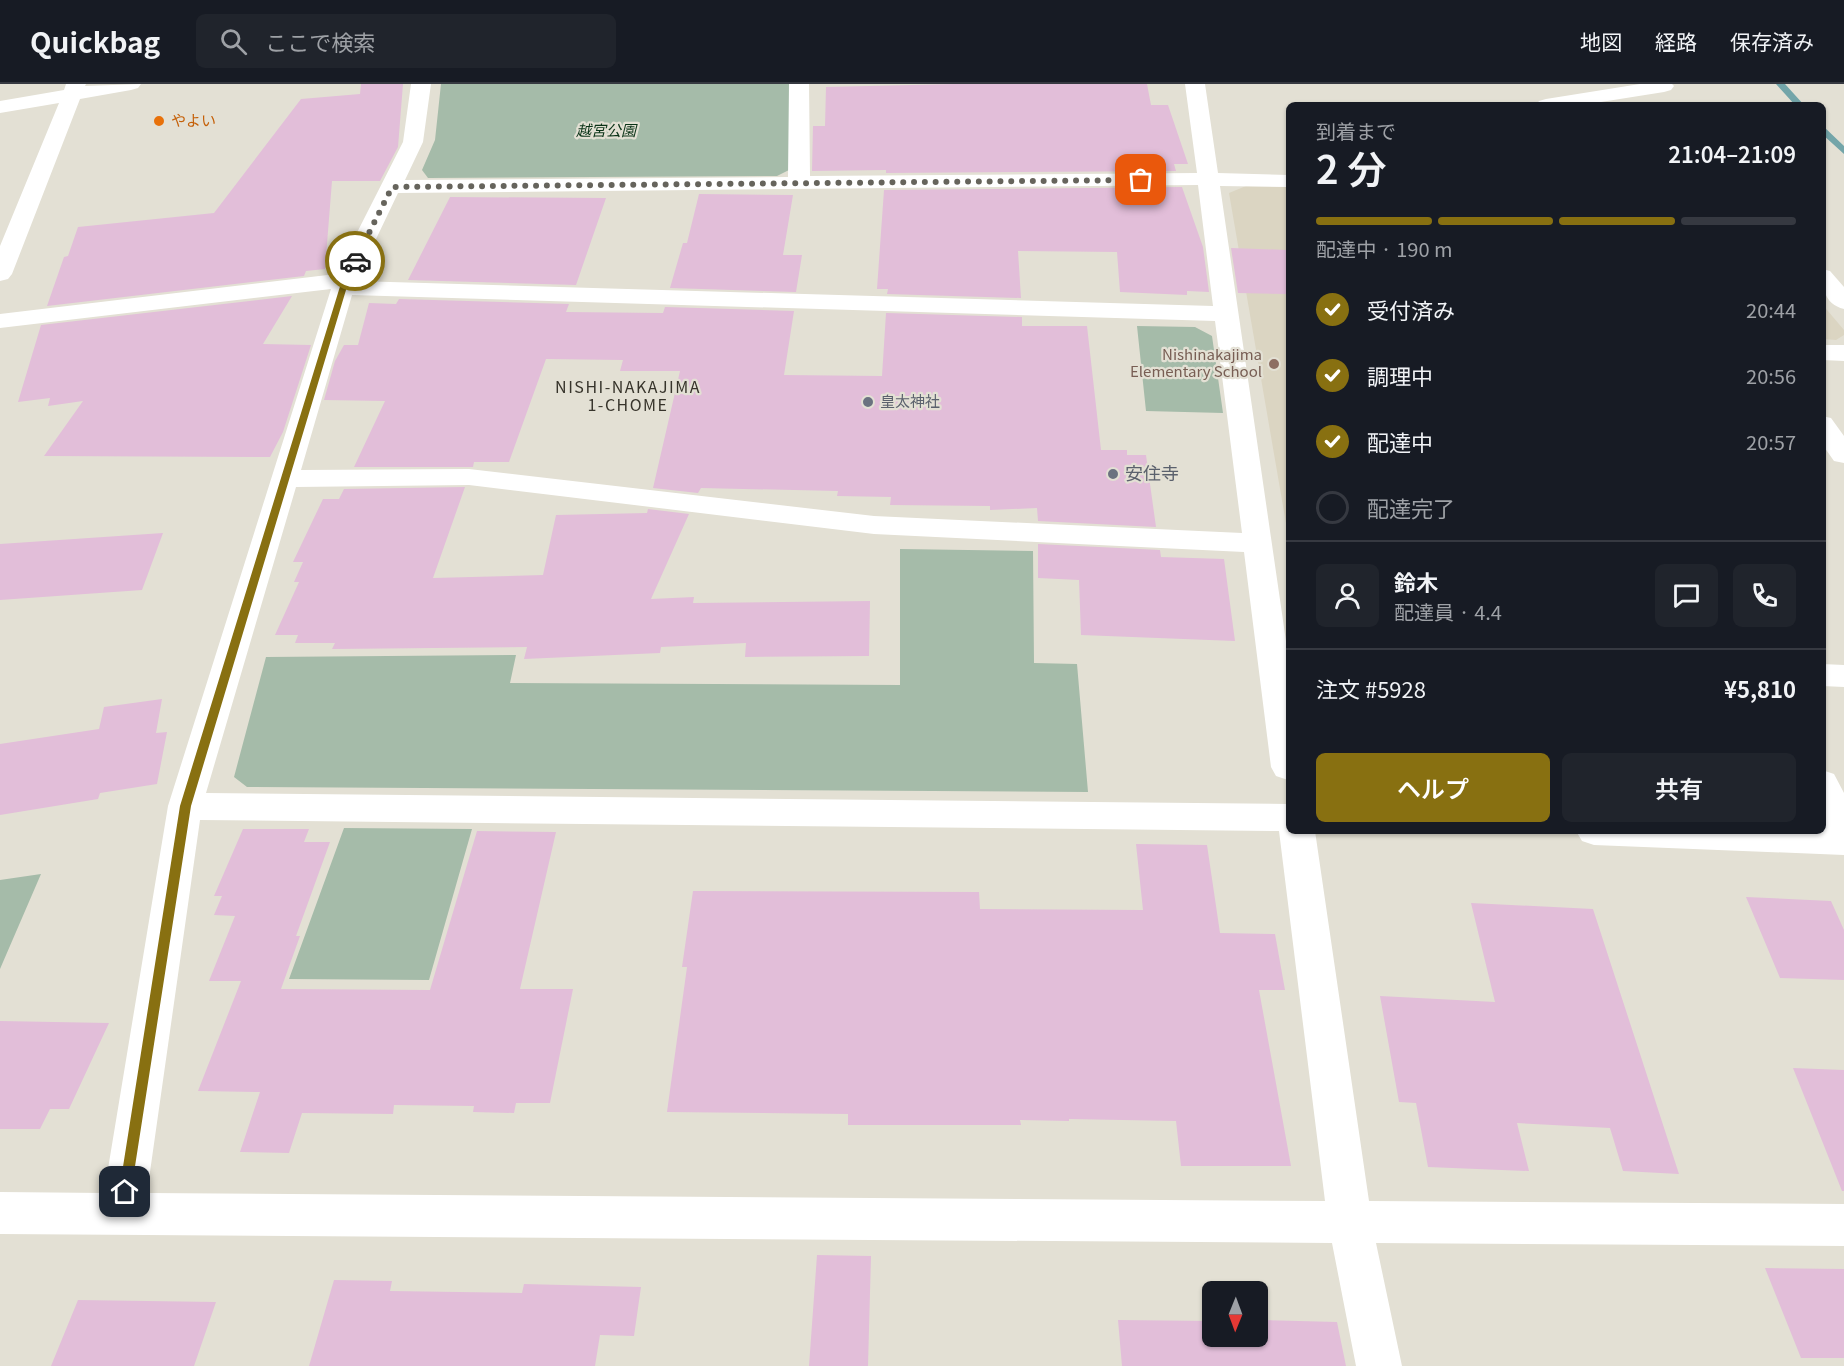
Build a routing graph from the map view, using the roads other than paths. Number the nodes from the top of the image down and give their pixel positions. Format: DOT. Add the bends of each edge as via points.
graph roads {
  1 [pos="131,84"];
  2 [pos="421,84"];
  3 [pos="799,84"];
  4 [pos="1195,84"];
  5 [pos="73,90"];
  6 [pos="1667,90"];
  7 [pos="1570,102"];
  8 [pos="0,107"];
  9 [pos="1282,176"];
  10 [pos="1209,179"];
  11 [pos="799,183"];
  12 [pos="392,187"];
  13 [pos="1826,271"];
  14 [pos="1844,271"];
  15 [pos="0,274"];
  16 [pos="1826,281"];
  17 [pos="344,284"];
  18 [pos="1844,302"];
  19 [pos="1227,314"];
  20 [pos="0,321"];
  21 [pos="1826,352"];
  22 [pos="1844,353"];
  23 [pos="1826,418"];
  24 [pos="1844,420"];
  25 [pos="1826,430"];
  26 [pos="1844,455"];
  27 [pos="284,479"];
  28 [pos="1258,543"];
  29 [pos="1826,675"];
  30 [pos="1844,676"];
  31 [pos="1286,752"];
  32 [pos="1826,792"];
  33 [pos="185,806"];
  34 [pos="1286,818"];
  35 [pos="1844,830"];
  36 [pos="1297,834"];
  37 [pos="1669,834"];
  38 [pos="1844,841"];
  39 [pos="0,1213"];
  40 [pos="122,1215"];
  41 [pos="1350,1222"];
  42 [pos="1844,1225"];
  43 [pos="1379,1366"];
  1 -- 5 [label="street"];
  2 -- 12 [label="street" via="412,142"];
  3 -- 11 [label="street"];
  4 -- 10 [label="street"];
  5 -- 8 [label="street"];
  5 -- 15 [label="street"];
  6 -- 7 [label="street"];
  9 -- 10 [label="street"];
  10 -- 11 [label="street"];
  10 -- 19 [label="street"];
  11 -- 12 [label="street"];
  12 -- 17 [label="street"];
  13 -- 14 [label="street"];
  16 -- 18 [label="street"];
  17 -- 19 [label="street"];
  17 -- 20 [label="street"];
  17 -- 27 [label="street"];
  19 -- 28 [label="street"];
  21 -- 22 [label="street"];
  23 -- 24 [label="street"];
  25 -- 26 [label="street"];
  27 -- 28 [label="street" via="469,477 874,525"];
  27 -- 33 [label="street"];
  28 -- 31 [label="street"];
  29 -- 30 [label="street"];
  32 -- 35 [label="street"];
  33 -- 34 [label="street"];
  33 -- 40 [label="street"];
  36 -- 41 [label="street"];
  37 -- 38 [label="street"];
  39 -- 40 [label="street"];
  40 -- 41 [label="street"];
  41 -- 42 [label="street"];
  41 -- 43 [label="street"];
}
